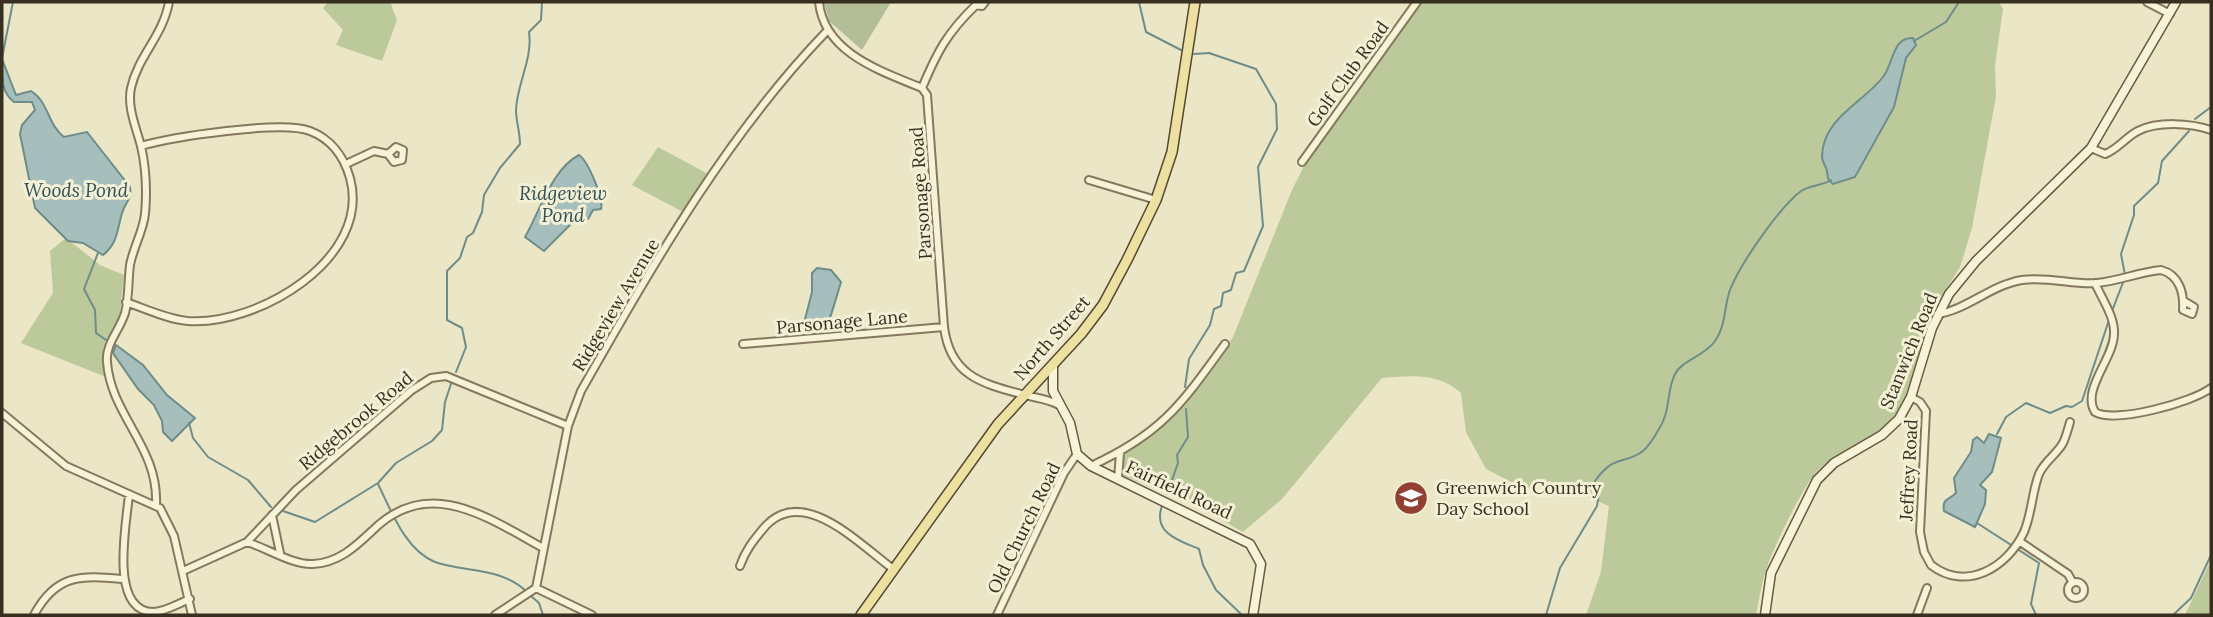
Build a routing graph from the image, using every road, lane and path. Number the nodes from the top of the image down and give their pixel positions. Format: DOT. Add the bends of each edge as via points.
graph roads {
  1 [pos="169,2"];
  2 [pos="819,2"];
  3 [pos="985,2"];
  4 [pos="1195,2"];
  5 [pos="1417,2"];
  6 [pos="2147,2"];
  7 [pos="2176,2"];
  8 [pos="975,3"];
  9 [pos="2170,14"];
  10 [pos="826,32"];
  11 [pos="922,88"];
  12 [pos="2211,130"];
  13 [pos="141,146"];
  14 [pos="2091,148"];
  15 [pos="388,153"];
  16 [pos="1302,162"];
  17 [pos="346,164"];
  18 [pos="1089,180"];
  19 [pos="1156,200"];
  20 [pos="2095,283"];
  21 [pos="2184,301"];
  22 [pos="127,302"];
  23 [pos="1938,314"];
  24 [pos="944,327"];
  25 [pos="743,344"];
  26 [pos="1225,344"];
  27 [pos="1054,367"];
  28 [pos="2211,388"];
  29 [pos="1023,395"];
  30 [pos="1911,397"];
  31 [pos="1059,405"];
  32 [pos="2,413"];
  33 [pos="2070,422"];
  34 [pos="568,426"];
  35 [pos="1119,453"];
  36 [pos="1077,454"];
  37 [pos="1091,466"];
  38 [pos="1118,479"];
  39 [pos="129,494"];
  40 [pos="156,505"];
  41 [pos="272,515"];
  42 [pos="2019,541"];
  43 [pos="247,542"];
  44 [pos="542,548"];
  45 [pos="280,553"];
  46 [pos="740,566"];
  47 [pos="893,569"];
  48 [pos="183,571"];
  49 [pos="122,579"];
  50 [pos="2073,583"];
  51 [pos="1927,588"];
  52 [pos="531,591"];
  53 [pos="190,599"];
  54 [pos="34,615"];
  55 [pos="192,615"];
  56 [pos="495,615"];
  57 [pos="592,615"];
  58 [pos="861,615"];
  59 [pos="997,615"];
  60 [pos="1253,615"];
  61 [pos="1765,615"];
  62 [pos="1917,615"];
  1 -- 13 [label="street" via="162,31 138,67 131,89 131,110"];
  2 -- 10 [label="street"];
  3 -- 8 [label="street" via="982,6"];
  4 -- 19 [label="main road, North Street" via="1174,143"];
  5 -- 16 [label="street, Golf Club Road"];
  6 -- 9 [label="street"];
  7 -- 9 [label="street, Stanwich Road"];
  8 -- 11 [label="street" via="940,46"];
  9 -- 14 [label="street, Stanwich Road"];
  10 -- 11 [label="street" via="874,68"];
  10 -- 34 [label="street, Ridgeview Avenue" via="728,148 590,374"];
  11 -- 24 [label="street, Parsonage Road" via="929,103"];
  12 -- 14 [label="street" via="2151,127 2137,131 2105,154"];
  13 -- 17 [label="street" via="296,128 321,137"];
  13 -- 22 [label="street" via="145,208 130,264"];
  14 -- 23 [label="street, Stanwich Road" via="1973,264"];
  15 -- 17 [label="street" via="374,151"];
  17 -- 22 [label="street" via="352,194 344,232 326,263 303,284 263,305 201,321 173,318"];
  18 -- 19 [label="street"];
  19 -- 27 [label="main road, North Street" via="1103,305"];
  20 -- 21 [label="street" via="2155,271 2170,273"];
  20 -- 23 [label="street" via="2023,280 2001,285 1953,311"];
  20 -- 28 [label="street" via="2114,328 2112,350 2092,397 2095,412 2105,416 2158,407 2197,397"];
  22 -- 40 [label="street" via="106,360 112,387 156,475"];
  23 -- 30 [label="street, Stanwich Road"];
  24 -- 25 [label="street, Parsonage Lane"];
  24 -- 29 [label="street, Parsonage Road" via="947,348 963,372"];
  26 -- 35 [label="street" via="1164,421"];
  27 -- 29 [label="main road, North Street"];
  27 -- 31 [label="street" via="1053,391"];
  29 -- 31 [label="street"];
  29 -- 47 [label="main road, North Street"];
  30 -- 42 [label="street, Jeffrey Road" via="1926,411 1920,532 1931,565 1952,576 1980,575"];
  30 -- 61 [label="street, Stanwich Road" via="1892,427 1838,460 1817,480 1773,569"];
  31 -- 36 [label="street" via="1070,423"];
  32 -- 39 [label="street" via="66,466"];
  33 -- 42 [label="street, Jeffrey Road" via="2063,443 2039,476"];
  34 -- 41 [label="street, Ridgebrook Road" via="455,378 431,378 391,407"];
  34 -- 44 [label="street, Ridgeview Avenue"];
  35 -- 37 [label="street"];
  35 -- 38 [label="street"];
  36 -- 37 [label="street, Fairfield Road"];
  36 -- 59 [label="street, Old Church Road"];
  37 -- 38 [label="street, Fairfield Road"];
  38 -- 60 [label="street, Fairfield Road" via="1250,544 1261,564"];
  39 -- 40 [label="street"];
  39 -- 49 [label="street"];
  40 -- 48 [label="street" via="169,522"];
  41 -- 43 [label="street, Ridgebrook Road"];
  41 -- 45 [label="street"];
  42 -- 50 [label="street" via="2068,574"];
  43 -- 45 [label="street"];
  43 -- 48 [label="street, Ridgebrook Road"];
  44 -- 45 [label="street" via="470,508 434,503 389,514 352,551 326,563 301,563"];
  44 -- 52 [label="street, Ridgeview Avenue"];
  46 -- 47 [label="street" via="749,545 767,524 800,510 818,515"];
  47 -- 58 [label="main road, North Street"];
  48 -- 53 [label="street"];
  49 -- 53 [label="street" via="141,609 154,612"];
  49 -- 54 [label="street" via="85,575 67,581 46,595"];
  51 -- 62 [label="street"];
  52 -- 56 [label="street"];
  52 -- 57 [label="street"];
  53 -- 55 [label="street"];
}
